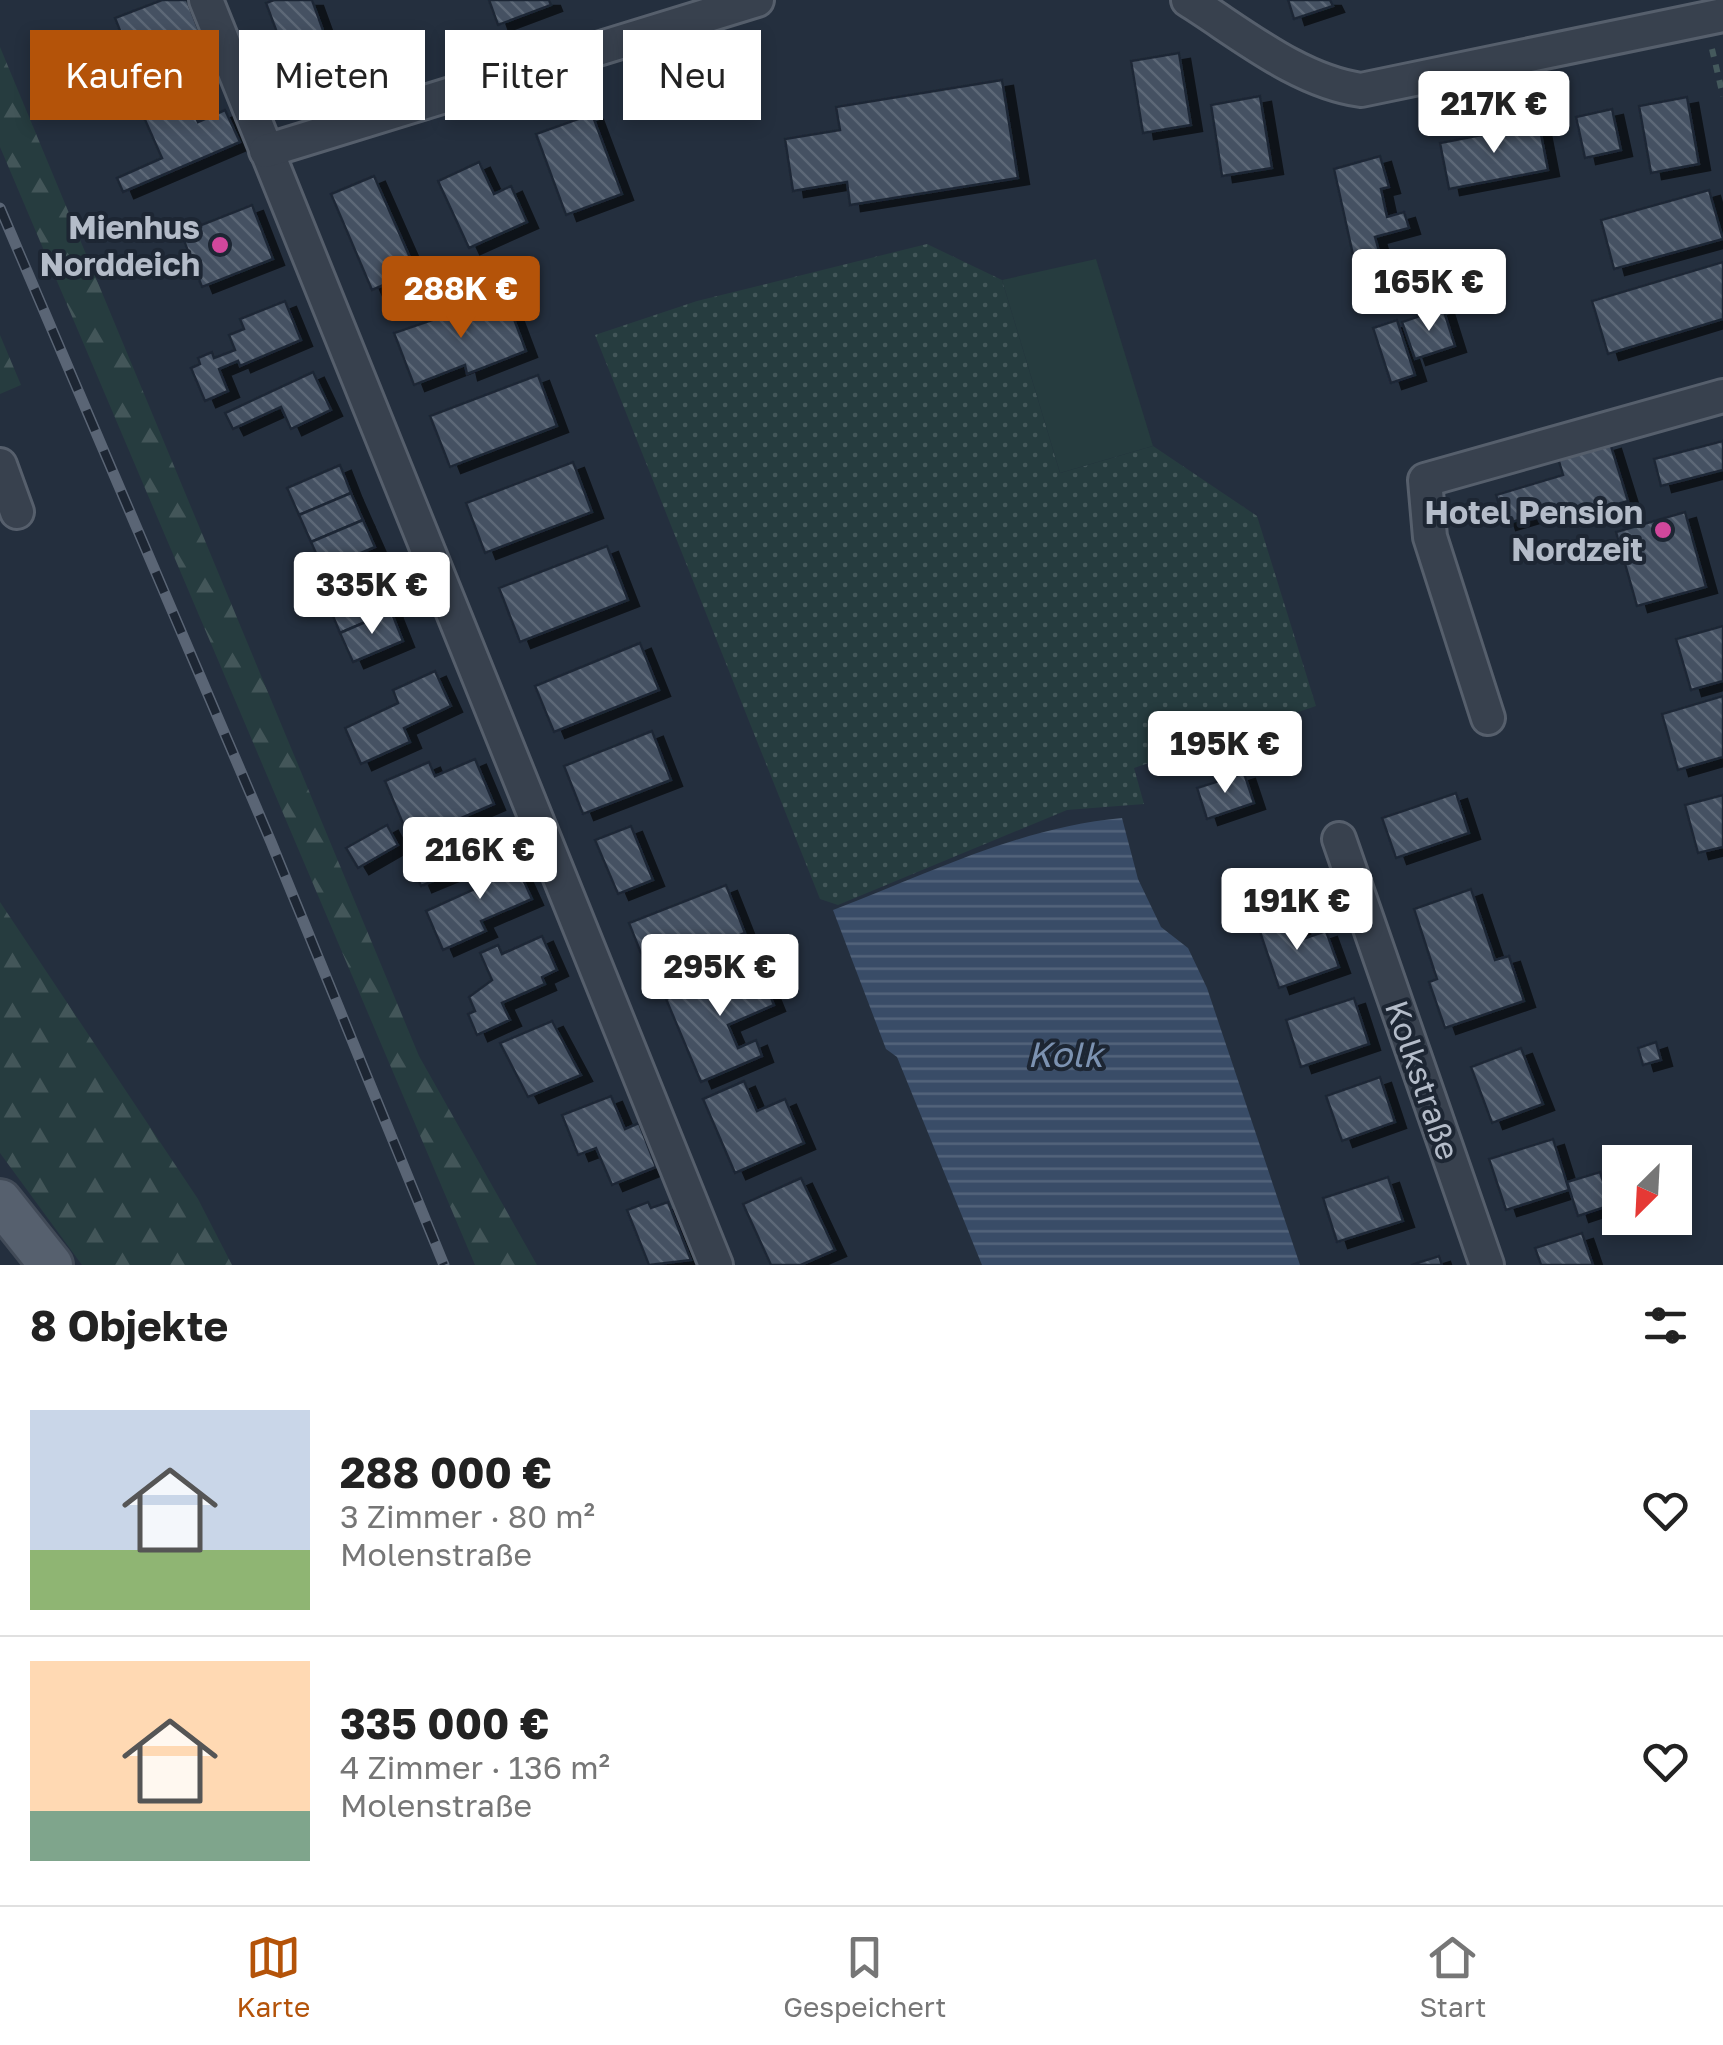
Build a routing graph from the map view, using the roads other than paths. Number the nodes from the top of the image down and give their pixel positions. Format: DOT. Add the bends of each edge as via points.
graph roads {
  1 [pos="206,0"];
  2 [pos="756,0"];
  3 [pos="1188,0"];
  4 [pos="1714,17"];
  5 [pos="266,151"];
  6 [pos="1723,396"];
  7 [pos="0,465"];
  8 [pos="17,512"];
  9 [pos="1488,718"];
  10 [pos="1339,839"];
  11 [pos="0,1200"];
  12 [pos="51,1265"];
  13 [pos="716,1265"];
  14 [pos="1487,1265"];
  1 -- 5 [label="street"];
  2 -- 5 [label="street"];
  3 -- 4 [label="street" via="1305,73 1361,90"];
  5 -- 13 [label="street"];
  6 -- 9 [label="street" via="1425,480 1430,537"];
  7 -- 8 [label="street"];
  10 -- 14 [label="street, Kolkstraße"];
  11 -- 12 [label="main road"];
}
